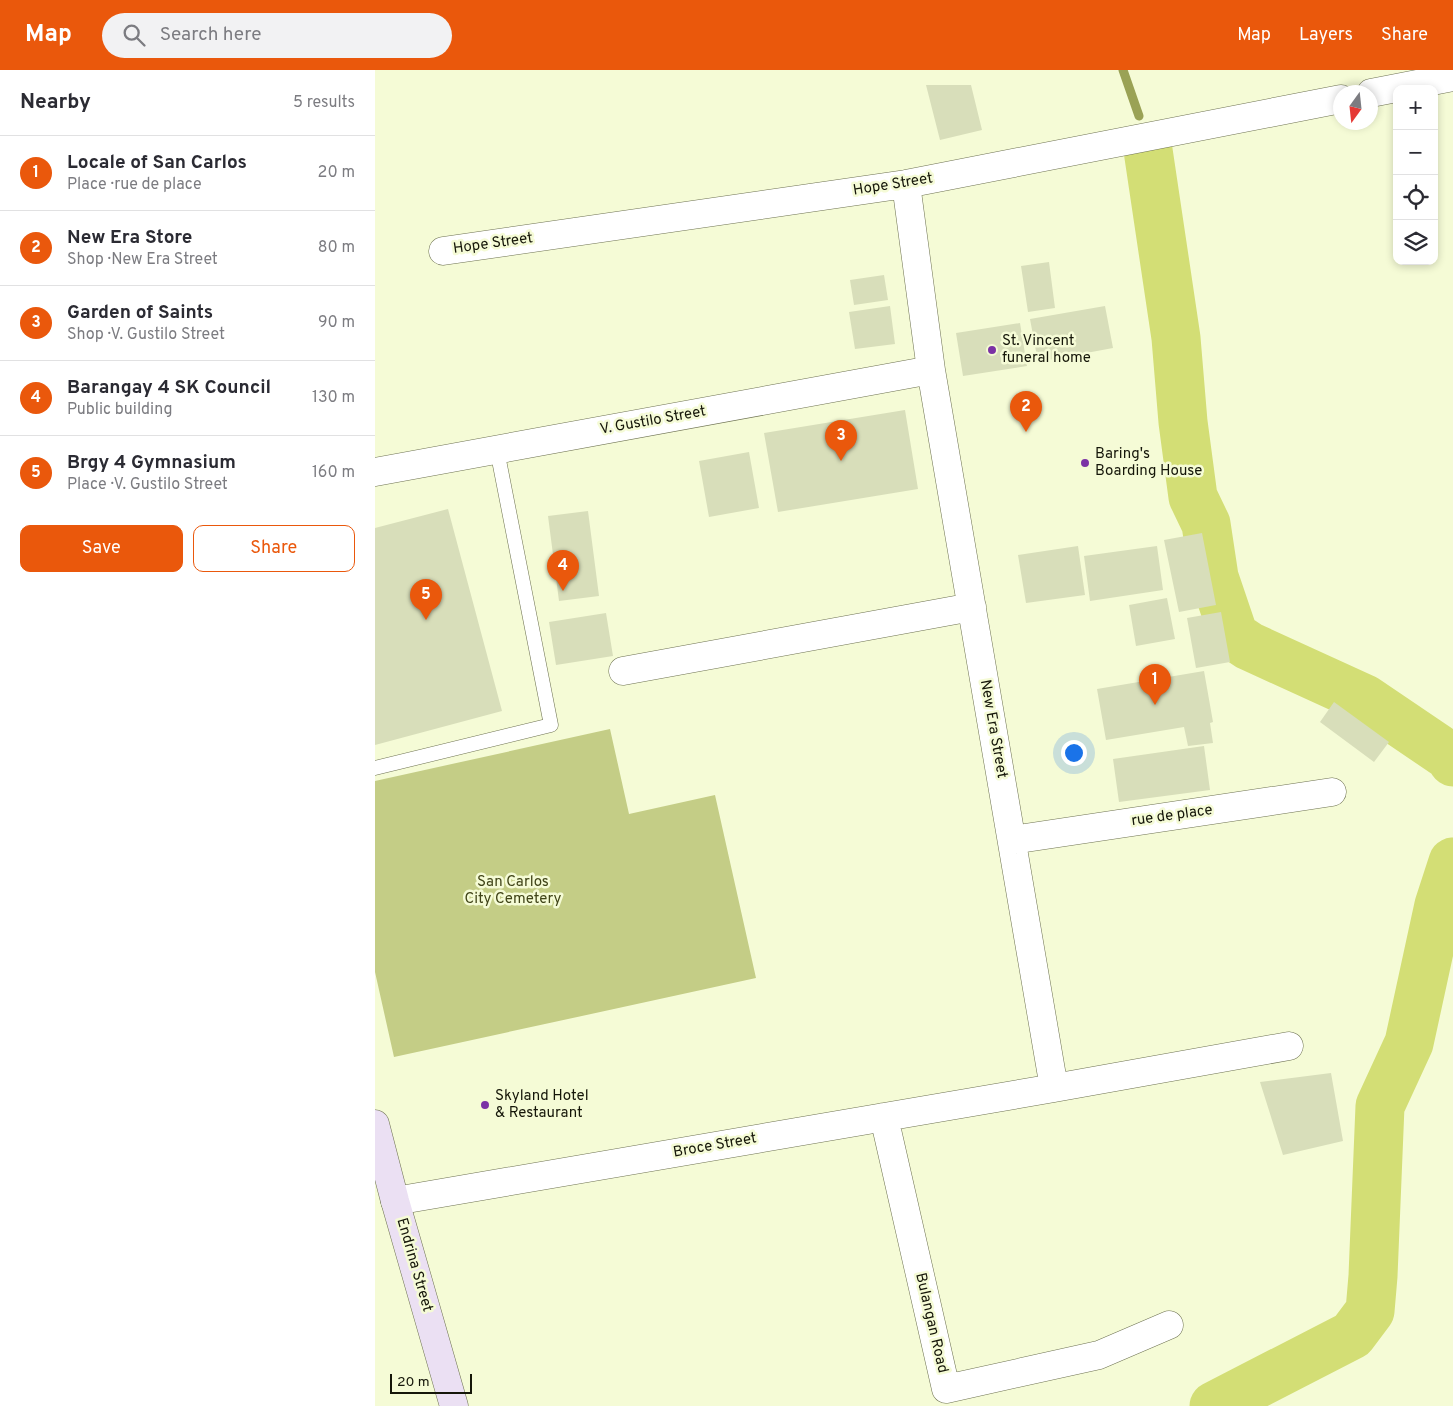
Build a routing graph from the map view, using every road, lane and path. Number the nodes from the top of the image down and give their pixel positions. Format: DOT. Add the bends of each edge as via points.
graph roads {
  1 [pos="1453,77"];
  2 [pos="1378,92"];
  3 [pos="1333,101"];
  4 [pos="906,184"];
  5 [pos="443,251"];
  6 [pos="931,370"];
  7 [pos="497,450"];
  8 [pos="375,472"];
  9 [pos="972,607"];
  10 [pos="623,671"];
  11 [pos="375,768"];
  12 [pos="1332,792"];
  13 [pos="1011,840"];
  14 [pos="1289,1046"];
  15 [pos="1054,1088"];
  16 [pos="884,1117"];
  17 [pos="375,1124"];
  18 [pos="385,1203"];
  19 [pos="1169,1325"];
  20 [pos="454,1406"];
  1 -- 2 [label="street"];
  3 -- 4 [label="street, Hope Street"];
  4 -- 5 [label="street, Hope Street"];
  4 -- 6 [label="street, New Era Street"];
  6 -- 7 [label="street, V. Gustilo Street"];
  6 -- 9 [label="street, New Era Street"];
  7 -- 8 [label="street, V. Gustilo Street"];
  7 -- 11 [label="lane" via="551,725"];
  9 -- 10 [label="street"];
  9 -- 13 [label="street, New Era Street"];
  12 -- 13 [label="street, rue de place"];
  13 -- 15 [label="street, New Era Street"];
  14 -- 15 [label="street, Broce Street"];
  15 -- 16 [label="street, Broce Street"];
  16 -- 18 [label="street, Broce Street"];
  16 -- 19 [label="street, Bulangan Road" via="946,1389 1099,1355"];
  17 -- 18 [label="street, Endrina Street"];
  18 -- 20 [label="street, Endrina Street"];
}
